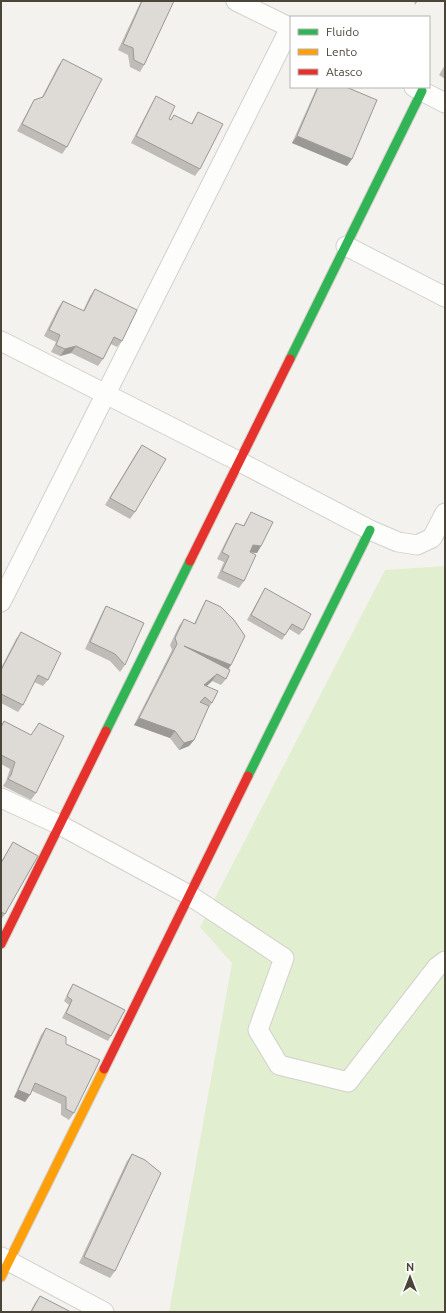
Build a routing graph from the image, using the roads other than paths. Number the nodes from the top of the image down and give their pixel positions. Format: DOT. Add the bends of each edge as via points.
graph roads {
  1 [pos="236,1"];
  2 [pos="290,28"];
  3 [pos="418,89"];
  4 [pos="445,103"];
  5 [pos="346,246"];
  6 [pos="445,297"];
  7 [pos="1,341"];
  8 [pos="105,394"];
  9 [pos="240,462"];
  10 [pos="445,513"];
  11 [pos="370,530"];
  12 [pos="2,596"];
  13 [pos="1,798"];
  14 [pos="60,826"];
  15 [pos="189,896"];
  16 [pos="1,944"];
  17 [pos="445,961"];
  18 [pos="4,1265"];
  19 [pos="104,1312"];
  1 -- 2 [label="street"];
  2 -- 8 [label="street"];
  3 -- 4 [label="street"];
  3 -- 5 [label="street"];
  5 -- 6 [label="street"];
  5 -- 9 [label="street"];
  7 -- 8 [label="street"];
  8 -- 9 [label="street"];
  8 -- 12 [label="street"];
  9 -- 11 [label="street"];
  9 -- 14 [label="street"];
  10 -- 11 [label="street" via="432,538 418,545 398,542"];
  11 -- 15 [label="street"];
  13 -- 14 [label="street"];
  14 -- 15 [label="street"];
  14 -- 16 [label="street"];
  15 -- 17 [label="street" via="284,958 258,1030 280,1065 348,1082 437,967"];
  15 -- 18 [label="street"];
  18 -- 19 [label="street"];
}
